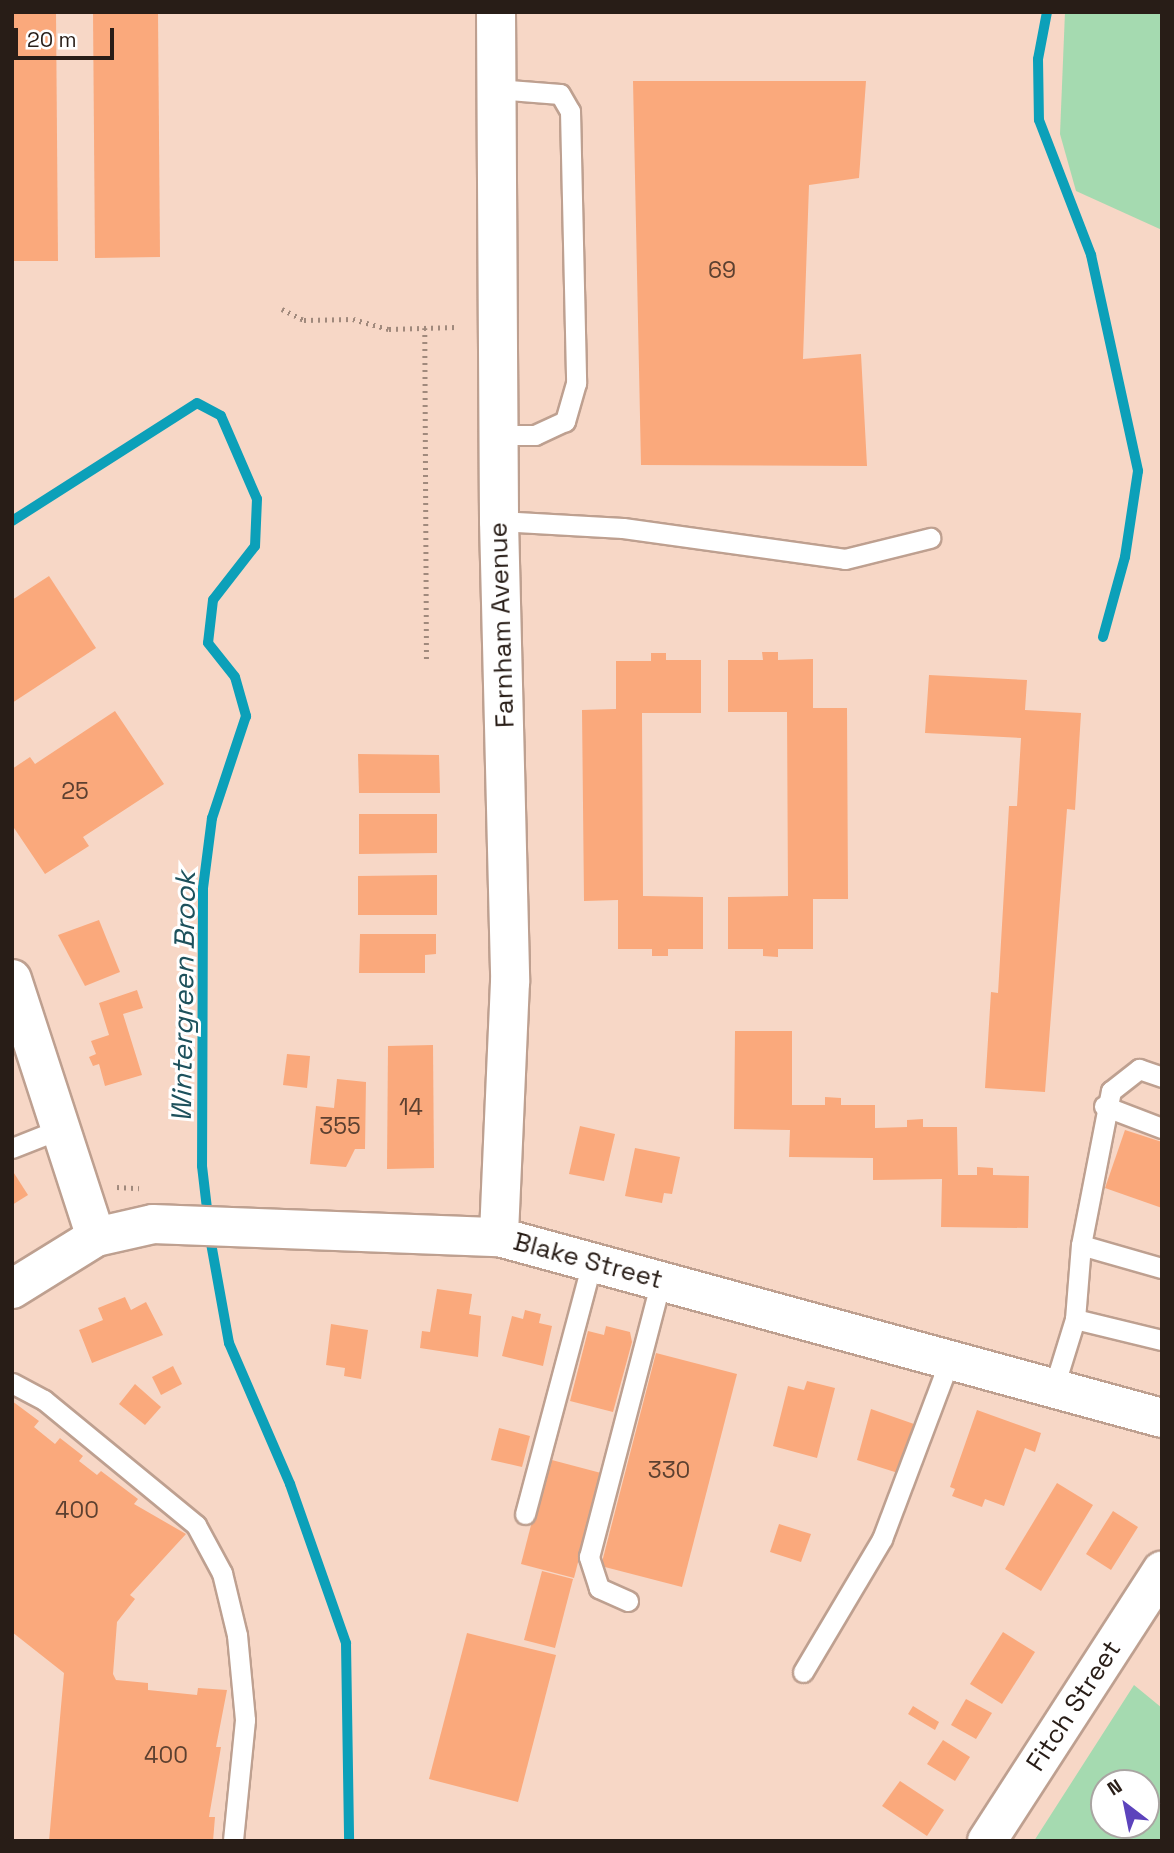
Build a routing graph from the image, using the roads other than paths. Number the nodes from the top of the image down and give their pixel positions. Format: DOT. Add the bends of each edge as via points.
graph roads {
  1 [pos="496,12"];
  2 [pos="496,89"];
  3 [pos="498,435"];
  4 [pos="499,521"];
  5 [pos="930,538"];
  6 [pos="12,979"];
  7 [pos="1162,1077"];
  8 [pos="1104,1107"];
  9 [pos="1162,1128"];
  10 [pos="60,1129"];
  11 [pos="12,1148"];
  12 [pos="96,1237"];
  13 [pos="499,1237"];
  14 [pos="1081,1245"];
  15 [pos="592,1262"];
  16 [pos="1162,1268"];
  17 [pos="661,1281"];
  18 [pos="12,1289"];
  19 [pos="1075,1319"];
  20 [pos="1162,1340"];
  21 [pos="950,1359"];
  22 [pos="12,1383"];
  23 [pos="1054,1387"];
  24 [pos="1162,1418"];
  25 [pos="526,1514"];
  26 [pos="1162,1571"];
  27 [pos="628,1601"];
  28 [pos="803,1672"];
  29 [pos="233,1841"];
  30 [pos="987,1841"];
  1 -- 2 [label="street, Farnham Avenue"];
  2 -- 3 [label="street, Farnham Avenue"];
  2 -- 3 [label="lane" via="560,94 570,111 576,383 565,421 535,435"];
  3 -- 4 [label="street, Farnham Avenue"];
  4 -- 5 [label="lane" via="623,528 845,559"];
  4 -- 13 [label="street, Farnham Avenue" via="510,982"];
  6 -- 10 [label="street"];
  7 -- 8 [label="lane" via="1139,1069 1121,1078"];
  8 -- 9 [label="lane"];
  8 -- 14 [label="lane"];
  10 -- 11 [label="lane"];
  10 -- 12 [label="street"];
  12 -- 13 [label="street, Blake Street" via="169,1224"];
  12 -- 18 [label="street, Blake Street"];
  13 -- 15 [label="street, Blake Street"];
  14 -- 16 [label="lane"];
  14 -- 19 [label="lane"];
  15 -- 17 [label="street, Blake Street"];
  15 -- 25 [label="lane"];
  17 -- 21 [label="street, Blake Street"];
  17 -- 27 [label="lane" via="589,1557 599,1588"];
  19 -- 20 [label="lane"];
  19 -- 23 [label="lane"];
  21 -- 23 [label="street, Blake Street"];
  21 -- 28 [label="lane" via="882,1539"];
  22 -- 29 [label="lane" via="44,1400 196,1525 222,1573 237,1635 245,1720"];
  23 -- 24 [label="street, Blake Street"];
  26 -- 30 [label="street, Fitch Street"];
}
